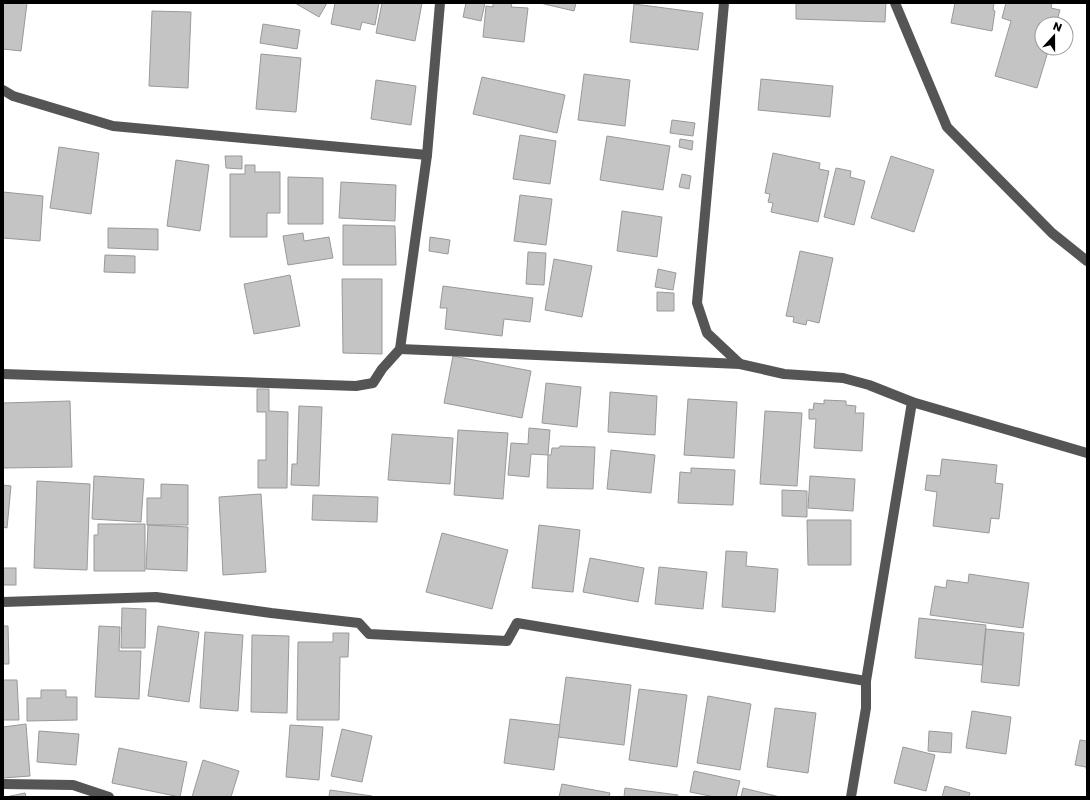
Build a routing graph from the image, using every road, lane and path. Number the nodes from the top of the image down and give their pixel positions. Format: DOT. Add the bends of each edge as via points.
graph roads {
  1 [pos="440,3"];
  2 [pos="724,3"];
  3 [pos="895,3"];
  4 [pos="3,90"];
  5 [pos="428,156"];
  6 [pos="1087,261"];
  7 [pos="400,349"];
  8 [pos="740,364"];
  9 [pos="3,374"];
  10 [pos="912,402"];
  11 [pos="1087,453"];
  12 [pos="3,602"];
  13 [pos="866,681"];
  14 [pos="3,784"];
  15 [pos="109,797"];
  16 [pos="851,797"];
  1 -- 5 [label="street"];
  2 -- 8 [label="street" via="697,302 707,333"];
  3 -- 6 [label="street" via="947,127 1052,232"];
  4 -- 5 [label="street" via="12,96 113,126"];
  5 -- 7 [label="street"];
  7 -- 8 [label="street"];
  7 -- 9 [label="street" via="373,383 356,386"];
  8 -- 10 [label="street" via="784,374 843,378"];
  10 -- 11 [label="street"];
  10 -- 13 [label="street"];
  12 -- 13 [label="street" via="156,597 271,614 359,622 369,634 507,641 517,623"];
  13 -- 16 [label="street" via="866,708"];
  14 -- 15 [label="street" via="73,785"];
}
